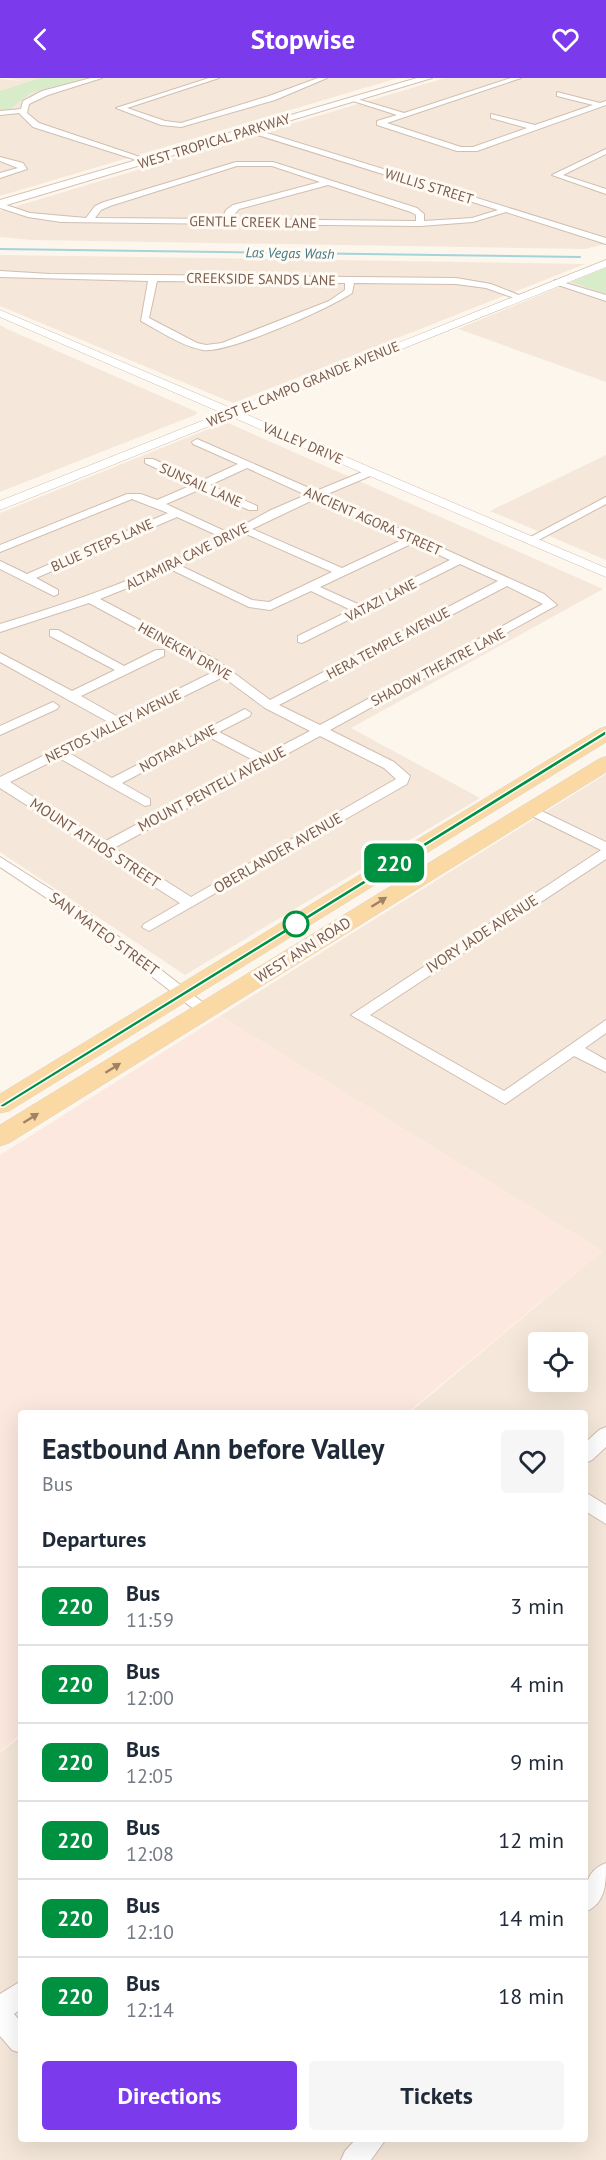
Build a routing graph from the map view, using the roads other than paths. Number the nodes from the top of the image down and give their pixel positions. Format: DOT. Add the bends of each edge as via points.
graph roads {
  1 [pos="99,78"];
  2 [pos="178,78"];
  3 [pos="216,78"];
  4 [pos="324,78"];
  5 [pos="427,78"];
  6 [pos="518,78"];
  7 [pos="200,84"];
  8 [pos="560,94"];
  9 [pos="354,100"];
  10 [pos="603,104"];
  11 [pos="23,111"];
  12 [pos="0,113"];
  13 [pos="404,115"];
  14 [pos="494,116"];
  15 [pos="536,128"];
  16 [pos="251,130"];
  17 [pos="606,151"];
  18 [pos="0,159"];
  19 [pos="146,162"];
  20 [pos="0,176"];
  21 [pos="329,182"];
  22 [pos="606,192"];
  23 [pos="0,205"];
  24 [pos="507,210"];
  25 [pos="89,220"];
  26 [pos="225,222"];
  27 [pos="420,224"];
  28 [pos="606,242"];
  29 [pos="606,263"];
  30 [pos="0,274"];
  31 [pos="153,278"];
  32 [pos="350,280"];
  33 [pos="558,282"];
  34 [pos="520,297"];
  35 [pos="606,298"];
  36 [pos="0,313"];
  37 [pos="231,412"];
  38 [pos="197,442"];
  39 [pos="149,461"];
  40 [pos="246,465"];
  41 [pos="370,472"];
  42 [pos="201,484"];
  43 [pos="316,495"];
  44 [pos="606,500"];
  45 [pos="157,504"];
  46 [pos="0,506"];
  47 [pos="253,508"];
  48 [pos="601,509"];
  49 [pos="177,513"];
  50 [pos="243,530"];
  51 [pos="230,537"];
  52 [pos="412,539"];
  53 [pos="529,541"];
  54 [pos="0,549"];
  55 [pos="459,560"];
  56 [pos="0,564"];
  57 [pos="173,566"];
  58 [pos="343,573"];
  59 [pos="606,573"];
  60 [pos="27,578"];
  61 [pos="507,581"];
  62 [pos="313,588"];
  63 [pos="54,592"];
  64 [pos="90,599"];
  65 [pos="548,601"];
  66 [pos="361,609"];
  67 [pos="0,615"];
  68 [pos="16,624"];
  69 [pos="0,628"];
  70 [pos="54,633"];
  71 [pos="302,639"];
  72 [pos="160,653"];
  73 [pos="1,658"];
  74 [pos="125,670"];
  75 [pos="225,671"];
  76 [pos="72,696"];
  77 [pos="269,705"];
  78 [pos="53,706"];
  79 [pos="245,713"];
  80 [pos="0,714"];
  81 [pos="17,723"];
  82 [pos="120,723"];
  83 [pos="0,731"];
  84 [pos="321,731"];
  85 [pos="210,732"];
  86 [pos="606,733"];
  87 [pos="59,753"];
  88 [pos="564,760"];
  89 [pos="266,761"];
  90 [pos="606,763"];
  91 [pos="403,776"];
  92 [pos="0,782"];
  93 [pos="111,783"];
  94 [pos="145,802"];
  95 [pos="529,809"];
  96 [pos="452,827"];
  97 [pos="606,847"];
  98 [pos="104,848"];
  99 [pos="606,853"];
  100 [pos="0,861"];
  101 [pos="190,903"];
  102 [pos="149,927"];
  103 [pos="183,993"];
  104 [pos="205,1011"];
  105 [pos="606,1025"];
  106 [pos="574,1049"];
  107 [pos="606,1067"];
  108 [pos="0,1105"];
  109 [pos="0,1137"];
  110 [pos="606,1435"];
  111 [pos="588,1452"];
  112 [pos="588,1502"];
  113 [pos="606,1515"];
  114 [pos="606,1874"];
  115 [pos="588,1897"];
  116 [pos="18,1995"];
  117 [pos="0,2010"];
  118 [pos="0,2017"];
  119 [pos="18,2037"];
  120 [pos="370,2142"];
  121 [pos="354,2160"];
  1 -- 11 [label="street" via="38,95 26,103"];
  2 -- 7 [label="street"];
  3 -- 7 [label="street"];
  4 -- 7 [label="street" via="272,98 176,125 120,108"];
  5 -- 9 [label="main road, WEST TROPICAL PARKWAY"];
  6 -- 13 [label="street"];
  8 -- 10 [label="street"];
  9 -- 13 [label="street"];
  9 -- 16 [label="main road, WEST TROPICAL PARKWAY"];
  10 -- 15 [label="street"];
  11 -- 12 [label="street"];
  11 -- 19 [label="street" via="36,125"];
  13 -- 15 [label="street" via="380,123 470,149"];
  14 -- 15 [label="street"];
  16 -- 19 [label="main road, WEST TROPICAL PARKWAY"];
  16 -- 24 [label="street, WILLIS STREET"];
  17 -- 22 [label="street" via="556,175"];
  18 -- 20 [label="street" via="23,169"];
  19 -- 23 [label="main road, WEST TROPICAL PARKWAY"];
  21 -- 25 [label="street" via="273,164 236,164 107,204"];
  21 -- 26 [label="street" via="236,207"];
  21 -- 27 [label="street" via="414,210 420,214"];
  23 -- 25 [label="street, GENTLE CREEK LANE" via="38,217"];
  24 -- 27 [label="street, GENTLE CREEK LANE" via="462,222"];
  24 -- 28 [label="street, WILLIS STREET"];
  25 -- 26 [label="street, GENTLE CREEK LANE"];
  26 -- 27 [label="street, GENTLE CREEK LANE"];
  29 -- 33 [label="street, WEST EL CAMPO GRANDE AVENUE"];
  30 -- 31 [label="street, CREEKSIDE SANDS LANE"];
  31 -- 32 [label="street, CREEKSIDE SANDS LANE"];
  31 -- 32 [label="street" via="144,319 154,327 206,348 224,345 332,303 349,291"];
  32 -- 34 [label="street, CREEKSIDE SANDS LANE" via="467,282"];
  33 -- 34 [label="street, WEST EL CAMPO GRANDE AVENUE"];
  33 -- 35 [label="street"];
  34 -- 37 [label="street, WEST EL CAMPO GRANDE AVENUE"];
  36 -- 37 [label="street, VALLEY DRIVE"];
  37 -- 41 [label="street, VALLEY DRIVE"];
  37 -- 46 [label="street, WEST EL CAMPO GRANDE AVENUE"];
  38 -- 40 [label="street, ANCIENT AGORA STREET"];
  39 -- 42 [label="street, SUNSAIL LANE"];
  40 -- 42 [label="street"];
  40 -- 43 [label="street, ANCIENT AGORA STREET"];
  41 -- 43 [label="street, ALTAMIRA CAVE DRIVE"];
  41 -- 53 [label="street, VALLEY DRIVE"];
  42 -- 45 [label="street"];
  42 -- 47 [label="street, SUNSAIL LANE"];
  43 -- 50 [label="street, ALTAMIRA CAVE DRIVE"];
  43 -- 52 [label="street, ANCIENT AGORA STREET"];
  44 -- 48 [label="street"];
  45 -- 49 [label="street"];
  45 -- 54 [label="street" via="136,496 116,501"];
  48 -- 53 [label="street"];
  49 -- 51 [label="street"];
  49 -- 60 [label="street, BLUE STEPS LANE"];
  50 -- 51 [label="street, ALTAMIRA CAVE DRIVE"];
  50 -- 58 [label="street"];
  51 -- 57 [label="street, ALTAMIRA CAVE DRIVE"];
  52 -- 55 [label="street, ANCIENT AGORA STREET"];
  52 -- 58 [label="street"];
  53 -- 59 [label="street, VALLEY DRIVE"];
  55 -- 61 [label="street, ANCIENT AGORA STREET"];
  55 -- 66 [label="street, VATAZI LANE"];
  56 -- 60 [label="street"];
  57 -- 62 [label="street" via="249,603 270,606"];
  57 -- 64 [label="street, ALTAMIRA CAVE DRIVE"];
  58 -- 62 [label="street"];
  60 -- 63 [label="street"];
  61 -- 65 [label="street, ANCIENT AGORA STREET"];
  61 -- 77 [label="street, HERA TEMPLE AVENUE"];
  62 -- 66 [label="street"];
  64 -- 68 [label="street, ALTAMIRA CAVE DRIVE"];
  64 -- 75 [label="street, HEINEKEN DRIVE"];
  65 -- 84 [label="street, SHADOW THEATRE LANE" via="548,608"];
  66 -- 71 [label="street, VATAZI LANE"];
  67 -- 68 [label="street"];
  68 -- 69 [label="street, ALTAMIRA CAVE DRIVE"];
  70 -- 74 [label="street"];
  72 -- 74 [label="street"];
  73 -- 76 [label="street"];
  74 -- 76 [label="street"];
  75 -- 77 [label="street, HEINEKEN DRIVE"];
  75 -- 82 [label="street, NESTOS VALLEY AVENUE"];
  76 -- 82 [label="street"];
  77 -- 84 [label="street, HEINEKEN DRIVE"];
  78 -- 81 [label="street"];
  79 -- 85 [label="street, NOTARA LANE"];
  80 -- 81 [label="street"];
  81 -- 83 [label="street"];
  82 -- 87 [label="street, NESTOS VALLEY AVENUE"];
  84 -- 89 [label="street, MOUNT PENTELI AVENUE"];
  84 -- 91 [label="street, HEINEKEN DRIVE"];
  85 -- 89 [label="street"];
  85 -- 93 [label="street, NOTARA LANE"];
  86 -- 88 [label="main road, WEST ANN ROAD"];
  87 -- 92 [label="street, NESTOS VALLEY AVENUE"];
  87 -- 93 [label="street"];
  88 -- 95 [label="main road" via="572,768 526,799"];
  88 -- 96 [label="main road, WEST ANN ROAD"];
  89 -- 98 [label="street, MOUNT PENTELI AVENUE"];
  90 -- 95 [label="main road, WEST ANN ROAD"];
  91 -- 101 [label="street, OBERLANDER AVENUE" via="394,786"];
  92 -- 98 [label="street, MOUNT ATHOS STREET"];
  93 -- 94 [label="street"];
  95 -- 96 [label="main road"];
  95 -- 97 [label="street"];
  104 -- 95 [label="main road, WEST ANN ROAD, one-way"];
  96 -- 103 [label="main road, WEST ANN ROAD"];
  98 -- 101 [label="street, MOUNT ATHOS STREET"];
  99 -- 106 [label="street, IVORY JADE AVENUE" via="359,1015 505,1099"];
  100 -- 103 [label="street, SAN MATEO STREET" via="83,916"];
  101 -- 102 [label="street, OBERLANDER AVENUE"];
  103 -- 104 [label="street, SAN MATEO STREET"];
  103 -- 108 [label="main road, WEST ANN ROAD"];
  109 -- 104 [label="main road, WEST ANN ROAD, one-way"];
  105 -- 106 [label="street"];
  106 -- 107 [label="street"];
  110 -- 111 [label="street"];
  112 -- 113 [label="street"];
  114 -- 115 [label="street"];
  116 -- 117 [label="street"];
  118 -- 119 [label="street"];
  120 -- 121 [label="street"];
}
